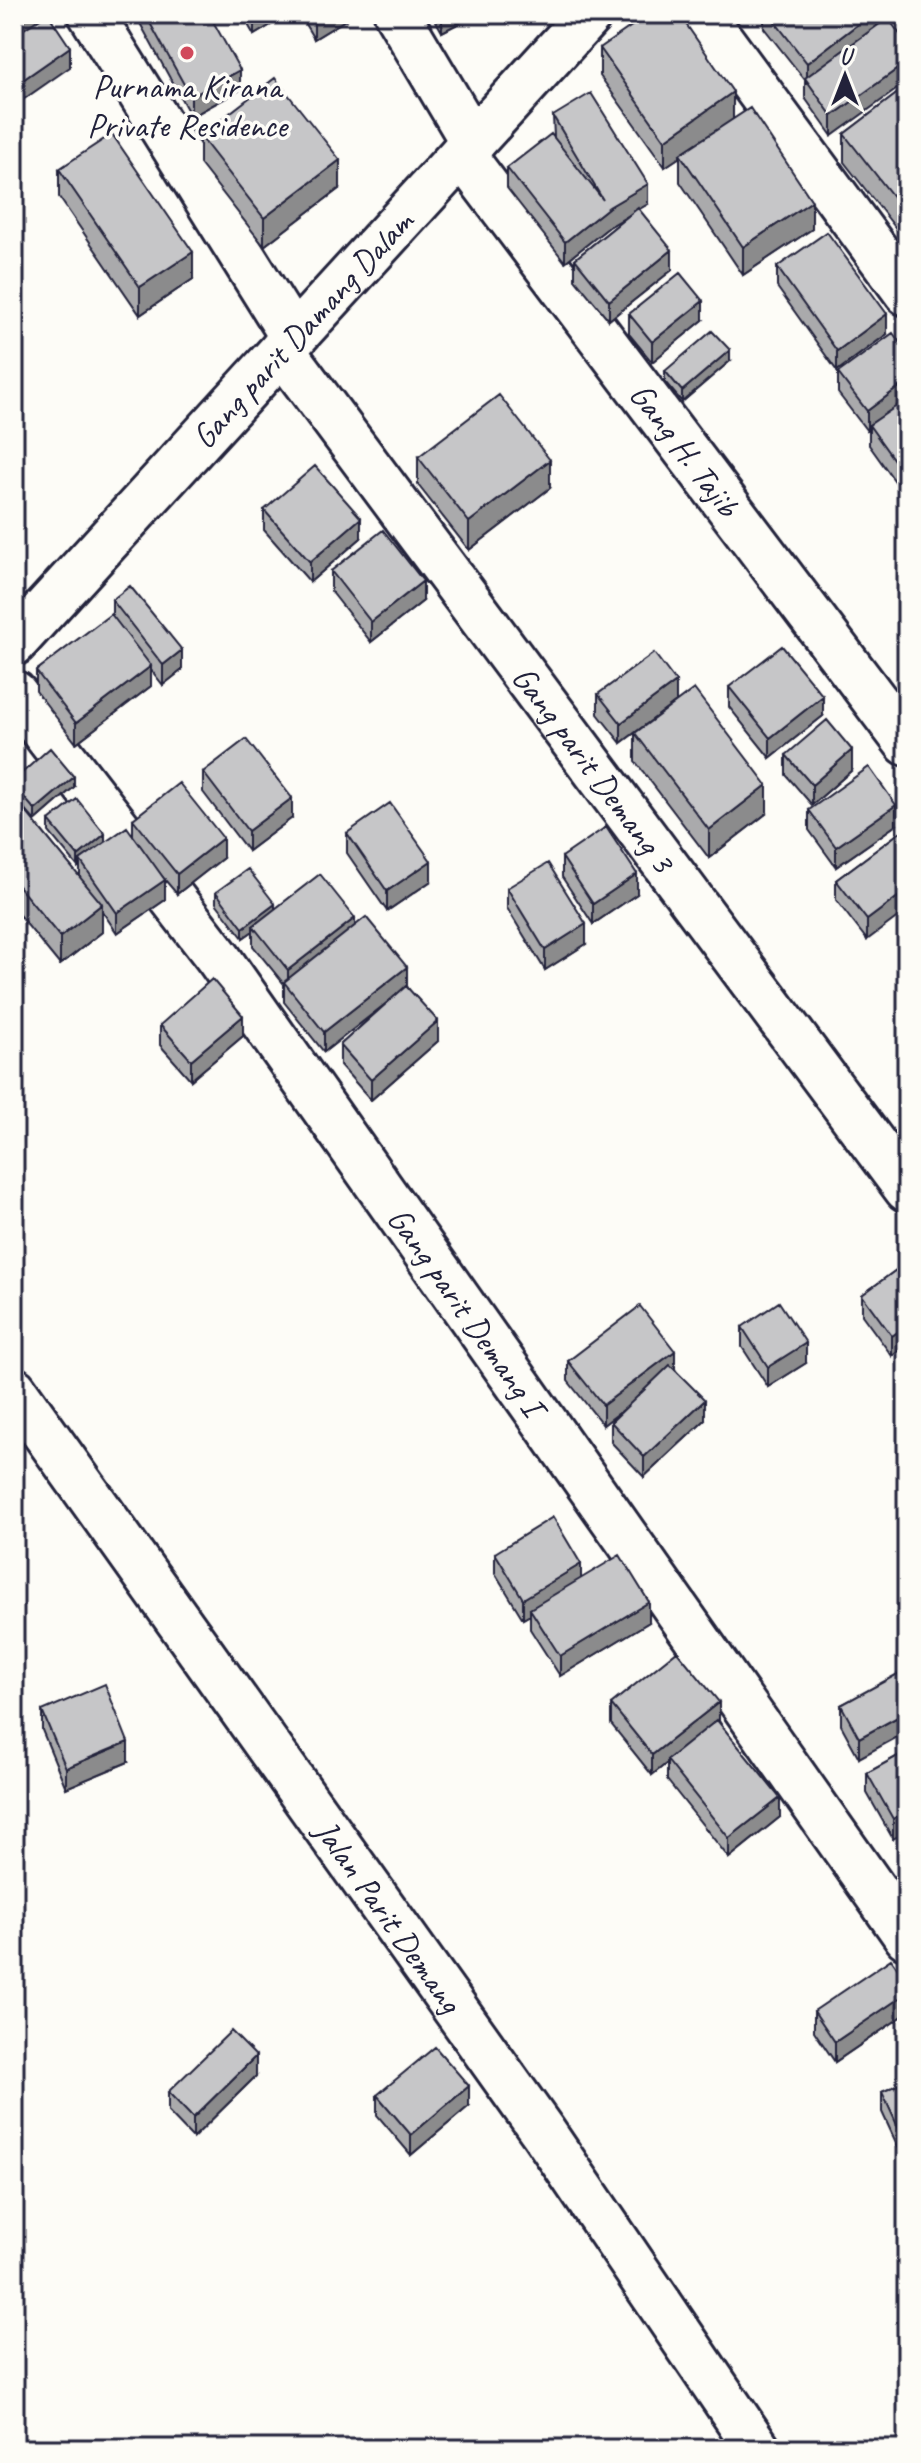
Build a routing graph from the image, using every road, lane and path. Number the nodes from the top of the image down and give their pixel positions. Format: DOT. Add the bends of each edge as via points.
graph roads {
  1 [pos="91,14"];
  2 [pos="397,14"];
  3 [pos="590,14"];
  4 [pos="702,14"];
  5 [pos="467,148"];
  6 [pos="907,293"];
  7 [pos="287,344"];
  8 [pos="14,643"];
  9 [pos="14,693"];
  10 [pos="907,743"];
  11 [pos="907,1189"];
  12 [pos="14,1390"];
  13 [pos="907,1937"];
  14 [pos="758,2449"];
  1 -- 7 [label="street, Gang parit Demang 3"];
  2 -- 5 [label="street, Gang H. Tajib"];
  3 -- 5 [label="street, Gang parit Damang Dalam"];
  4 -- 6 [label="street"];
  5 -- 7 [label="street, Gang parit Damang Dalam"];
  5 -- 10 [label="street, Gang H. Tajib"];
  7 -- 8 [label="street, Gang parit Damang Dalam"];
  7 -- 11 [label="street, Gang parit Demang 3"];
  9 -- 13 [label="street, Gang parit Demang I" via="219,959"];
  12 -- 14 [label="street, Jalan Parit Demang" via="543,2132"];
}
